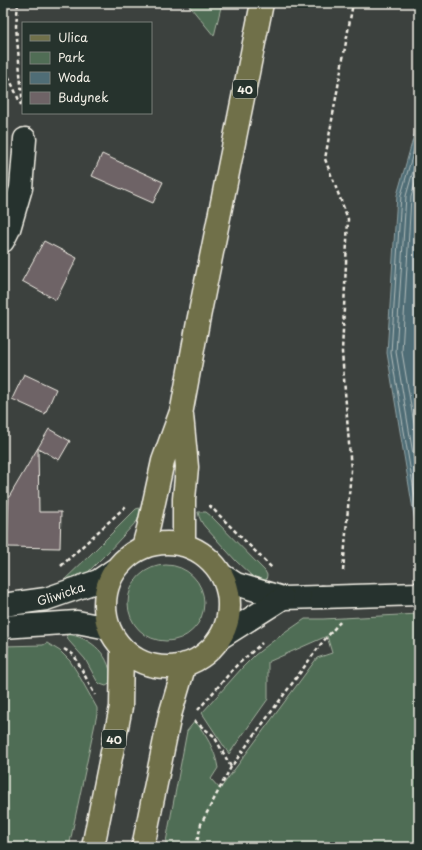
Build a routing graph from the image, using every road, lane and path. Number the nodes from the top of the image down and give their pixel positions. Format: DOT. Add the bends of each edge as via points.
graph roads {
  1 [pos="18,3"];
  2 [pos="262,3"];
  3 [pos="353,3"];
  4 [pos="3,64"];
  5 [pos="22,97"];
  6 [pos="22,107"];
  7 [pos="25,139"];
  8 [pos="3,241"];
  9 [pos="182,410"];
  10 [pos="184,544"];
  11 [pos="142,547"];
  12 [pos="114,570"];
  13 [pos="343,571"];
  14 [pos="222,575"];
  15 [pos="419,594"];
  16 [pos="283,598"];
  17 [pos="3,605"];
  18 [pos="340,622"];
  19 [pos="3,627"];
  20 [pos="108,628"];
  21 [pos="220,638"];
  22 [pos="266,640"];
  23 [pos="62,648"];
  24 [pos="122,650"];
  25 [pos="185,664"];
  26 [pos="96,695"];
  27 [pos="196,713"];
  28 [pos="191,719"];
  29 [pos="231,767"];
  30 [pos="95,837"];
  31 [pos="144,841"];
  32 [pos="196,847"];
  1 -- 5 [label="path" via="16,26"];
  2 -- 9 [label="main road, 40"];
  3 -- 13 [label="path" via="325,160 348,219 342,352 351,470"];
  4 -- 6 [label="path"];
  7 -- 8 [label="main road" via="21,188"];
  9 -- 10 [label="main road, 40" via="187,467"];
  9 -- 11 [label="main road, 40" via="162,461"];
  10 -- 11 [label="main road" via="165,541"];
  10 -- 14 [label="main road" via="202,552"];
  11 -- 12 [label="main road"];
  12 -- 17 [label="main road, Gliwicka" via="98,580 46,599"];
  12 -- 20 [label="main road" via="105,595 104,609"];
  14 -- 16 [label="main road" via="236,584"];
  14 -- 21 [label="main road" via="229,604 227,621"];
  15 -- 16 [label="main road, bridge"];
  16 -- 21 [label="main road"];
  18 -- 29 [label="path"];
  19 -- 20 [label="main road, Gliwicka" via="77,622"];
  20 -- 24 [label="main road"];
  21 -- 25 [label="main road" via="199,658"];
  22 -- 27 [label="path" via="236,666"];
  23 -- 26 [label="path" via="74,655"];
  24 -- 25 [label="main road" via="136,660 152,665 168,667"];
  24 -- 30 [label="main road, 40" via="120,707"];
  25 -- 31 [label="main road" via="170,715"];
  28 -- 29 [label="path" via="214,736"];
  29 -- 32 [label="path" via="201,824"];
}
